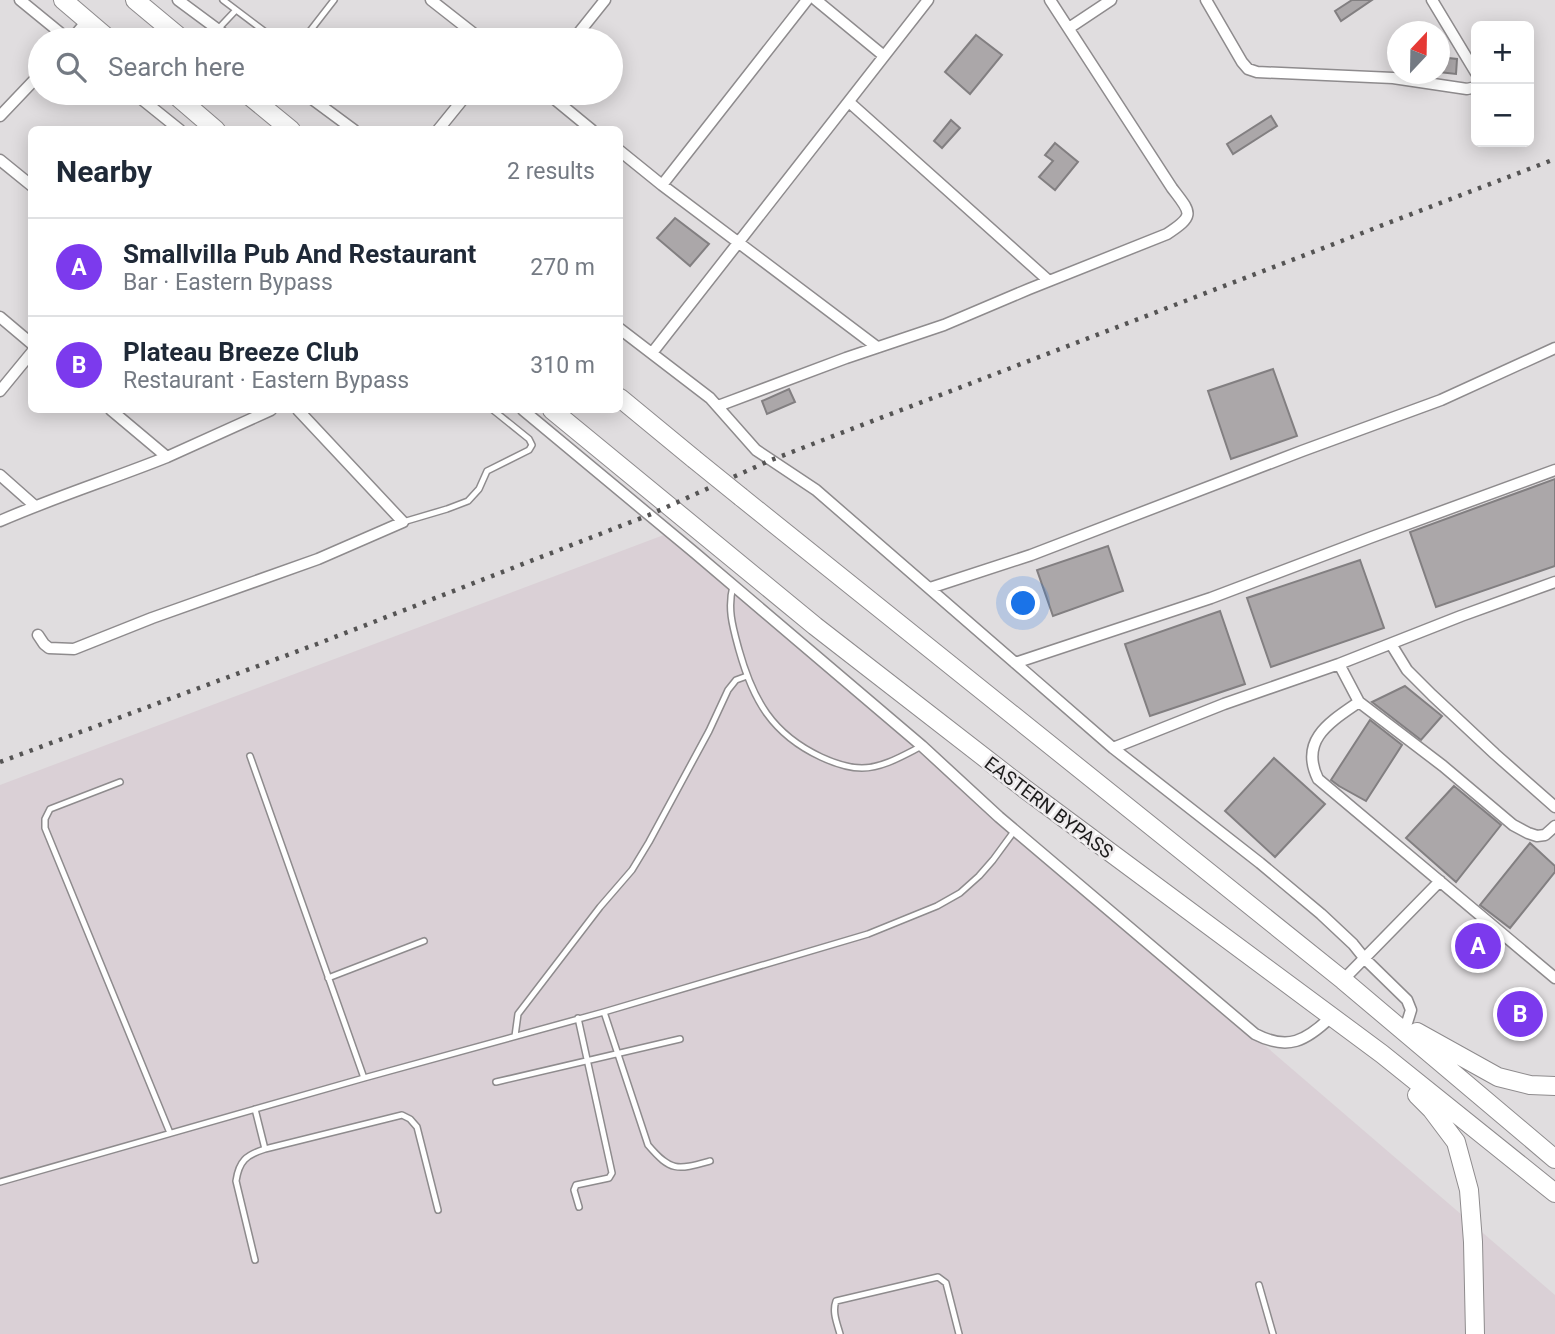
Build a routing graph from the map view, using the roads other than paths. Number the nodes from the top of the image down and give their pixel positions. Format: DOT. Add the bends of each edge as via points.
graph roads {
  1 [pos="20,0"];
  2 [pos="63,0"];
  3 [pos="178,0"];
  4 [pos="223,0"];
  5 [pos="334,0"];
  6 [pos="431,0"];
  7 [pos="605,0"];
  8 [pos="807,0"];
  9 [pos="816,0"];
  10 [pos="928,0"];
  11 [pos="1050,0"];
  12 [pos="1111,0"];
  13 [pos="1206,0"];
  14 [pos="1432,0"];
  15 [pos="143,2"];
  16 [pos="236,10"];
  17 [pos="87,20"];
  18 [pos="55,28"];
  19 [pos="80,28"];
  20 [pos="96,28"];
  21 [pos="170,28"];
  22 [pos="217,28"];
  23 [pos="219,28"];
  24 [pos="260,28"];
  25 [pos="312,28"];
  26 [pos="467,28"];
  27 [pos="583,28"];
  28 [pos="1069,28"];
  29 [pos="884,56"];
  30 [pos="1471,65"];
  31 [pos="28,87"];
  32 [pos="1471,88"];
  33 [pos="849,102"];
  34 [pos="149,105"];
  35 [pos="187,105"];
  36 [pos="260,105"];
  37 [pos="320,105"];
  38 [pos="458,105"];
  39 [pos="562,105"];
  40 [pos="0,116"];
  41 [pos="175,126"];
  42 [pos="211,126"];
  43 [pos="285,126"];
  44 [pos="349,126"];
  45 [pos="441,126"];
  46 [pos="587,126"];
  47 [pos="623,153"];
  48 [pos="0,160"];
  49 [pos="28,183"];
  50 [pos="662,185"];
  51 [pos="739,243"];
  52 [pos="1049,281"];
  53 [pos="0,317"];
  54 [pos="623,331"];
  55 [pos="28,341"];
  56 [pos="877,347"];
  57 [pos="1555,348"];
  58 [pos="652,354"];
  59 [pos="28,357"];
  60 [pos="0,391"];
  61 [pos="623,400"];
  62 [pos="718,406"];
  63 [pos="115,413"];
  64 [pos="264,413"];
  65 [pos="301,413"];
  66 [pos="497,413"];
  67 [pos="527,413"];
  68 [pos="556,413"];
  69 [pos="167,457"];
  70 [pos="1555,470"];
  71 [pos="0,475"];
  72 [pos="35,506"];
  73 [pos="0,521"];
  74 [pos="403,522"];
  75 [pos="1555,582"];
  76 [pos="733,586"];
  77 [pos="930,588"];
  78 [pos="38,635"];
  79 [pos="1391,644"];
  80 [pos="1015,663"];
  81 [pos="1339,664"];
  82 [pos="747,676"];
  83 [pos="1359,702"];
  84 [pos="922,746"];
  85 [pos="1113,748"];
  86 [pos="250,757"];
  87 [pos="120,782"];
  88 [pos="1555,807"];
  89 [pos="1555,826"];
  90 [pos="1015,830"];
  91 [pos="1440,881"];
  92 [pos="424,941"];
  93 [pos="1365,959"];
  94 [pos="328,978"];
  95 [pos="1555,978"];
  96 [pos="1343,980"];
  97 [pos="604,1012"];
  98 [pos="1380,1012"];
  99 [pos="1331,1017"];
  100 [pos="578,1018"];
  101 [pos="1406,1026"];
  102 [pos="515,1036"];
  103 [pos="680,1039"];
  104 [pos="619,1054"];
  105 [pos="1382,1054"];
  106 [pos="588,1061"];
  107 [pos="364,1078"];
  108 [pos="496,1082"];
  109 [pos="1555,1086"];
  110 [pos="255,1109"];
  111 [pos="170,1133"];
  112 [pos="265,1149"];
  113 [pos="1555,1158"];
  114 [pos="710,1161"];
  115 [pos="0,1182"];
  116 [pos="1555,1193"];
  117 [pos="579,1207"];
  118 [pos="438,1210"];
  119 [pos="255,1260"];
  120 [pos="1259,1284"];
  121 [pos="840,1334"];
  122 [pos="959,1334"];
  123 [pos="1273,1334"];
  124 [pos="1475,1334"];
  1 -- 18 [label="street"];
  2 -- 17 [label="main road"];
  3 -- 22 [label="street"];
  4 -- 16 [label="lane"];
  5 -- 25 [label="lane"];
  6 -- 26 [label="street"];
  7 -- 27 [label="street"];
  8 -- 50 [label="street"];
  9 -- 29 [label="street"];
  10 -- 29 [label="street"];
  11 -- 28 [label="street"];
  12 -- 28 [label="street"];
  13 -- 32 [label="street" via="1242,62 1253,71 1393,78"];
  14 -- 30 [label="street"];
  15 -- 21 [label="main road"];
  16 -- 23 [label="lane"];
  16 -- 24 [label="lane"];
  17 -- 19 [label="street"];
  17 -- 20 [label="main road"];
  28 -- 52 [label="street" via="1188,214 1167,234"];
  29 -- 33 [label="street"];
  31 -- 40 [label="street"];
  33 -- 51 [label="street"];
  33 -- 52 [label="street"];
  34 -- 41 [label="street"];
  35 -- 42 [label="main road"];
  36 -- 43 [label="main road"];
  37 -- 44 [label="street"];
  38 -- 45 [label="street"];
  39 -- 46 [label="street"];
  47 -- 50 [label="street"];
  48 -- 49 [label="street"];
  50 -- 51 [label="street"];
  51 -- 56 [label="street"];
  51 -- 58 [label="street"];
  52 -- 56 [label="street"];
  53 -- 55 [label="street"];
  54 -- 58 [label="street"];
  56 -- 62 [label="street"];
  57 -- 77 [label="street" via="1441,400 1031,555"];
  58 -- 62 [label="street"];
  59 -- 60 [label="street"];
  61 -- 96 [label="main road, bridge"];
  62 -- 77 [label="street" via="757,450 816,490"];
  63 -- 69 [label="street"];
  64 -- 69 [label="street"];
  65 -- 74 [label="street"];
  66 -- 74 [label="lane" via="529,439 529,450 487,471 468,501"];
  67 -- 76 [label="street"];
  68 -- 99 [label="main road, EASTERN BYPASS" via="826,635"];
  69 -- 72 [label="street"];
  70 -- 80 [label="street" via="1211,598"];
  71 -- 72 [label="street"];
  72 -- 73 [label="street"];
  74 -- 78 [label="street" via="318,559 75,649 49,648"];
  75 -- 79 [label="street"];
  76 -- 82 [label="lane" via="731,620"];
  76 -- 84 [label="street"];
  77 -- 80 [label="street"];
  79 -- 81 [label="street"];
  79 -- 88 [label="street" via="1407,670 1432,695"];
  80 -- 85 [label="street"];
  81 -- 83 [label="street"];
  81 -- 85 [label="street"];
  82 -- 84 [label="lane" via="777,728 834,763 864,769"];
  82 -- 102 [label="lane" via="736,680 729,690 632,870 518,1014"];
  83 -- 89 [label="street" via="1513,825 1537,836"];
  83 -- 91 [label="street" via="1325,727 1314,743 1313,769 1321,783"];
  84 -- 90 [label="street"];
  85 -- 93 [label="street" via="1321,914"];
  86 -- 94 [label="lane"];
  87 -- 111 [label="lane" via="50,809 45,828"];
  90 -- 97 [label="lane" via="979,876 937,906 868,934"];
  90 -- 99 [label="street" via="1255,1034 1279,1044 1294,1041 1315,1032"];
  91 -- 93 [label="street"];
  91 -- 95 [label="street"];
  92 -- 94 [label="lane"];
  93 -- 96 [label="street"];
  93 -- 101 [label="street" via="1407,1000 1411,1010"];
  94 -- 107 [label="lane"];
  96 -- 98 [label="main road"];
  97 -- 100 [label="lane"];
  97 -- 104 [label="lane"];
  98 -- 101 [label="main road"];
  98 -- 113 [label="main road"];
  99 -- 105 [label="main road, EASTERN BYPASS"];
  100 -- 102 [label="lane"];
  100 -- 106 [label="lane"];
  101 -- 109 [label="main road" via="1498,1077"];
  102 -- 107 [label="lane"];
  103 -- 104 [label="lane"];
  104 -- 106 [label="lane"];
  104 -- 114 [label="lane" via="648,1145 668,1165 685,1168"];
  105 -- 116 [label="main road, EASTERN BYPASS"];
  105 -- 124 [label="main road" via="1456,1142 1469,1190"];
  106 -- 108 [label="lane"];
  106 -- 117 [label="lane" via="612,1173 609,1178 576,1185"];
  107 -- 110 [label="lane"];
  110 -- 111 [label="lane"];
  110 -- 112 [label="lane"];
  111 -- 115 [label="lane"];
  112 -- 118 [label="lane" via="402,1115 417,1127"];
  112 -- 119 [label="lane" via="251,1153 236,1181"];
  120 -- 123 [label="lane"];
  121 -- 122 [label="lane" via="834,1314 836,1301 938,1277 946,1283"];
}
